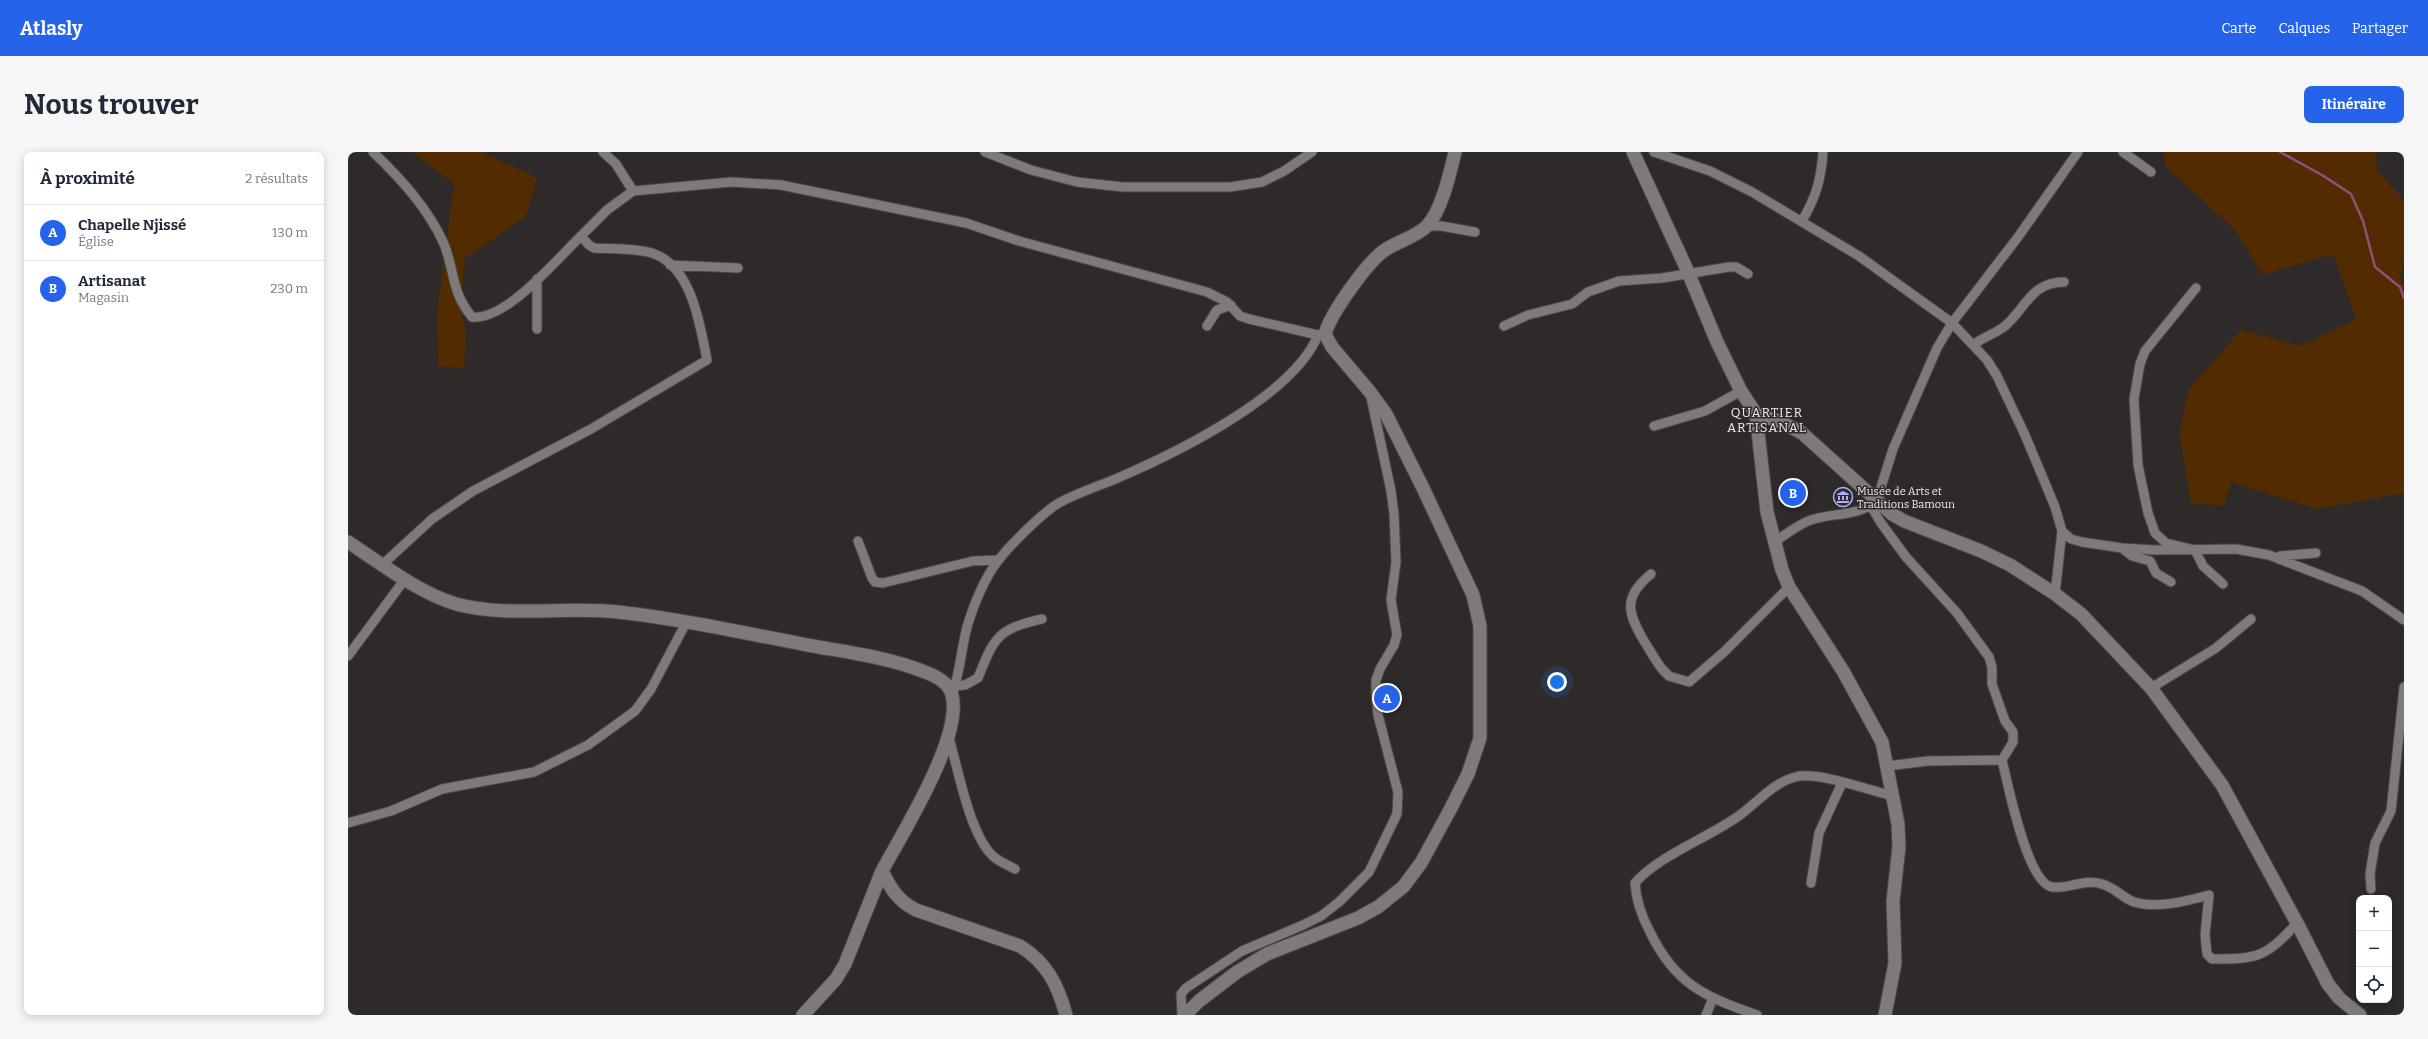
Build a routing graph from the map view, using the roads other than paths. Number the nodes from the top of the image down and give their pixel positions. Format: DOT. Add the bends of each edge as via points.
graph roads {
  1 [pos="373,152"];
  2 [pos="602,152"];
  3 [pos="985,152"];
  4 [pos="1312,152"];
  5 [pos="1455,152"];
  6 [pos="1633,152"];
  7 [pos="1654,152"];
  8 [pos="1822,152"];
  9 [pos="2078,152"];
  10 [pos="2123,152"];
  11 [pos="2151,172"];
  12 [pos="633,191"];
  13 [pos="1802,222"];
  14 [pos="1427,226"];
  15 [pos="1475,232"];
  16 [pos="581,236"];
  17 [pos="670,264"];
  18 [pos="738,268"];
  19 [pos="1688,272"];
  20 [pos="1748,274"];
  21 [pos="536,279"];
  22 [pos="2064,282"];
  23 [pos="2196,288"];
  24 [pos="1231,305"];
  25 [pos="1952,323"];
  26 [pos="1207,326"];
  27 [pos="1504,326"];
  28 [pos="537,329"];
  29 [pos="1322,334"];
  30 [pos="1973,345"];
  31 [pos="1741,391"];
  32 [pos="1370,392"];
  33 [pos="1756,414"];
  34 [pos="1654,426"];
  35 [pos="1874,503"];
  36 [pos="2062,531"];
  37 [pos="858,540"];
  38 [pos="348,542"];
  39 [pos="1774,542"];
  40 [pos="2122,548"];
  41 [pos="2195,550"];
  42 [pos="2316,553"];
  43 [pos="2269,555"];
  44 [pos="998,560"];
  45 [pos="382,565"];
  46 [pos="1651,574"];
  47 [pos="405,579"];
  48 [pos="2171,582"];
  49 [pos="2223,584"];
  50 [pos="1789,587"];
  51 [pos="2055,594"];
  52 [pos="1042,619"];
  53 [pos="2251,620"];
  54 [pos="2404,620"];
  55 [pos="686,623"];
  56 [pos="348,656"];
  57 [pos="2404,687"];
  58 [pos="2151,688"];
  59 [pos="954,691"];
  60 [pos="949,738"];
  61 [pos="2002,760"];
  62 [pos="1887,766"];
  63 [pos="1842,783"];
  64 [pos="1893,796"];
  65 [pos="348,823"];
  66 [pos="1015,869"];
  67 [pos="882,870"];
  68 [pos="1811,883"];
  69 [pos="2371,889"];
  70 [pos="2297,922"];
  71 [pos="1713,998"];
  72 [pos="803,1015"];
  73 [pos="1066,1015"];
  74 [pos="1184,1015"];
  75 [pos="1706,1015"];
  76 [pos="1757,1015"];
  77 [pos="1885,1015"];
  78 [pos="2360,1015"];
  1 -- 21 [label="street" via="414,194 442,241 456,291 472,317 487,316 507,306"];
  2 -- 12 [label="street" via="616,164"];
  3 -- 4 [label="street" via="1031,170 1077,182 1123,187 1230,187 1262,182"];
  5 -- 14 [label="street" via="1438,209"];
  6 -- 19 [label="street"];
  7 -- 13 [label="street" via="1710,171"];
  8 -- 13 [label="street" via="1815,200"];
  9 -- 25 [label="street"];
  10 -- 11 [label="street"];
  12 -- 16 [label="street" via="607,210"];
  12 -- 24 [label="street" via="731,182 781,185 966,223 1019,241 1207,292"];
  13 -- 25 [label="street" via="1882,271"];
  14 -- 15 [label="street"];
  14 -- 29 [label="street" via="1387,248 1368,265"];
  16 -- 17 [label="street" via="594,248 651,253"];
  16 -- 21 [label="street"];
  17 -- 18 [label="street"];
  17 -- 45 [label="street" via="692,296 707,360 591,429 473,491 432,519"];
  19 -- 20 [label="street" via="1729,266"];
  19 -- 27 [label="street" via="1662,278 1619,281 1588,292 1572,304 1528,315"];
  19 -- 31 [label="street"];
  21 -- 28 [label="street" via="539,306"];
  22 -- 30 [label="street" via="2050,282 2039,288 2008,323"];
  23 -- 41 [label="street" via="2145,351 2134,399 2138,465 2155,533 2166,543"];
  24 -- 26 [label="street" via="1217,310"];
  24 -- 29 [label="street" via="1240,316 1248,319"];
  25 -- 30 [label="street"];
  25 -- 35 [label="street" via="1936,348 1893,449"];
  29 -- 32 [label="street"];
  29 -- 44 [label="street" via="1296,369 1236,417 1138,469 1058,503"];
  30 -- 36 [label="street" via="1987,360 2009,399 2055,507"];
  31 -- 33 [label="street"];
  31 -- 34 [label="street" via="1705,411"];
  32 -- 74 [label="street" via="1394,514 1396,568 1391,600 1397,635 1376,680 1376,695 1378,716 1398,792 1397,814 1369,872 1358,886 1321,916 1242,950 1186,988 1181,994"];
  32 -- 74 [label="street" via="1386,414 1424,488 1473,595 1480,626 1481,712 1476,752 1451,808 1421,863 1403,887 1378,907 1358,918 1267,954 1237,972"];
  33 -- 35 [label="street" via="1779,421 1802,433"];
  33 -- 39 [label="street" via="1761,470"];
  35 -- 39 [label="street" via="1849,515 1806,522"];
  35 -- 51 [label="street" via="1904,521 2010,565"];
  35 -- 61 [label="street" via="1881,523 1906,557 1961,618 1989,658 1992,684 2005,721 2013,732 2013,742"];
  36 -- 40 [label="street" via="2071,539"];
  36 -- 51 [label="street"];
  37 -- 44 [label="street" via="875,582 883,583 974,561"];
  38 -- 45 [label="street"];
  39 -- 50 [label="street"];
  40 -- 41 [label="street"];
  40 -- 48 [label="street" via="2132,556 2150,561 2156,573"];
  41 -- 43 [label="street" via="2236,549"];
  41 -- 49 [label="street" via="2203,566"];
  42 -- 43 [label="street" via="2294,556"];
  43 -- 54 [label="street" via="2362,591"];
  44 -- 59 [label="street" via="982,586 967,627"];
  45 -- 47 [label="street"];
  46 -- 50 [label="street" via="1634,593 1630,604 1631,617 1662,669 1669,676 1689,682 1724,652"];
  47 -- 55 [label="street" via="442,598 468,606 516,611 618,612"];
  47 -- 56 [label="street"];
  50 -- 62 [label="street" via="1875,726 1882,742"];
  51 -- 58 [label="street" via="2081,614"];
  52 -- 59 [label="street" via="1005,631 995,640 987,653 978,678"];
  53 -- 58 [label="street" via="2216,648"];
  55 -- 59 [label="street" via="827,648 908,666 939,679"];
  55 -- 65 [label="street" via="651,689 634,711 588,745 534,772 442,789 391,811"];
  57 -- 69 [label="street" via="2391,811 2375,843"];
  58 -- 70 [label="street" via="2222,785"];
  59 -- 60 [label="street"];
  60 -- 66 [label="street" via="971,818 982,843 994,856"];
  60 -- 67 [label="street" via="944,753"];
  61 -- 62 [label="street" via="1928,760"];
  61 -- 70 [label="street" via="2022,839 2040,880 2050,887 2080,882 2096,883 2114,889 2135,902 2150,904 2189,901 2209,895 2206,944 2207,954 2212,959 2264,954 2281,942"];
  62 -- 64 [label="street"];
  63 -- 64 [label="street"];
  63 -- 68 [label="street" via="1819,833"];
  63 -- 71 [label="street" via="1805,775 1794,777 1765,793 1740,815 1658,864 1636,883 1636,896 1646,925 1664,960 1686,982"];
  64 -- 77 [label="street" via="1900,847 1893,901 1895,963"];
  67 -- 72 [label="street" via="845,964 836,979"];
  67 -- 73 [label="street" via="895,896 905,904 1020,946 1034,955 1057,985"];
  70 -- 78 [label="street" via="2328,984 2339,998"];
  71 -- 75 [label="street"];
  71 -- 76 [label="street"];
}
